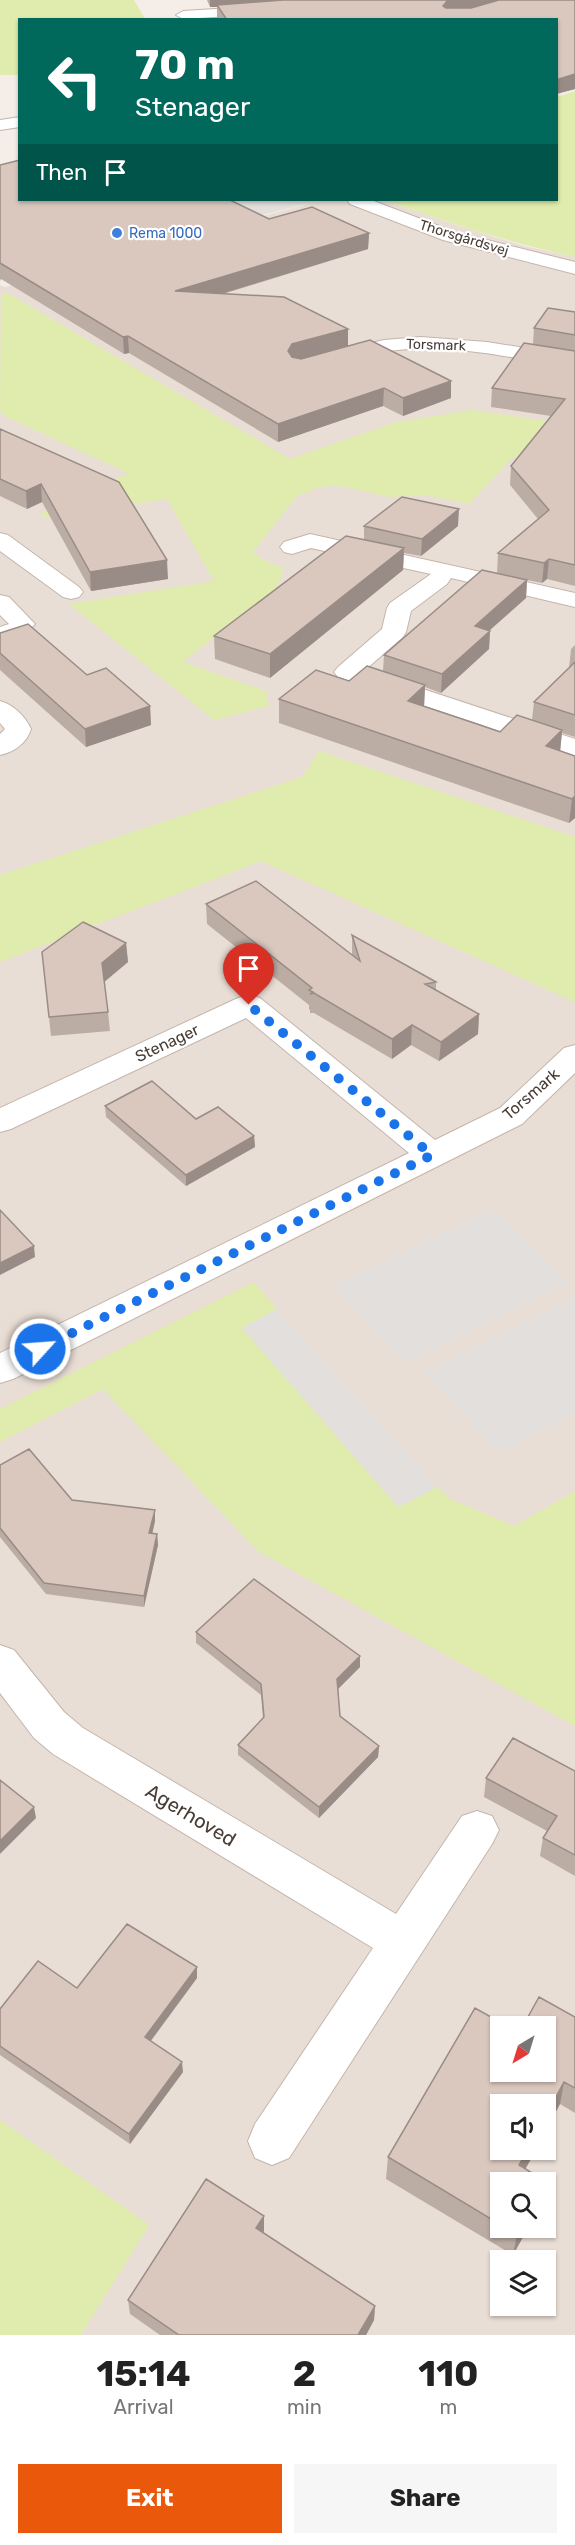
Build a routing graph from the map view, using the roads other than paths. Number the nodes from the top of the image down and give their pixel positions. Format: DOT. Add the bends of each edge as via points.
graph roads {
  1 [pos="174,0"];
  2 [pos="313,0"];
  3 [pos="184,17"];
  4 [pos="18,122"];
  5 [pos="0,125"];
  6 [pos="359,201"];
  7 [pos="575,268"];
  8 [pos="575,362"];
  9 [pos="317,363"];
  10 [pos="0,540"];
  11 [pos="291,547"];
  12 [pos="9,556"];
  13 [pos="445,570"];
  14 [pos="71,592"];
  15 [pos="575,600"];
  16 [pos="0,602"];
  17 [pos="0,636"];
  18 [pos="0,709"];
  19 [pos="0,747"];
  20 [pos="575,748"];
  21 [pos="575,1055"];
  22 [pos="0,1121"];
  23 [pos="432,1155"];
  24 [pos="0,1369"];
  25 [pos="0,1662"];
  26 [pos="477,1830"];
  27 [pos="403,1942"];
  28 [pos="272,2141"];
  1 -- 3 [label="street"];
  2 -- 3 [label="street" via="278,9"];
  4 -- 5 [label="street"];
  6 -- 7 [label="street, Thorsgårdsvej" via="449,236"];
  8 -- 9 [label="street, Torsmark" via="419,343 380,347"];
  10 -- 12 [label="street"];
  11 -- 13 [label="street" via="310,541"];
  12 -- 14 [label="street"];
  13 -- 15 [label="street"];
  13 -- 20 [label="street" via="439,579 399,608 394,632 347,672"];
  16 -- 17 [label="street" via="23,624"];
  18 -- 19 [label="street" via="18,729"];
  21 -- 23 [label="street, Torsmark" via="511,1116"];
  22 -- 23 [label="street, Stenager" via="249,1005"];
  23 -- 24 [label="street, Torsmark"];
  25 -- 27 [label="street, Agerhoved" via="49,1725 68,1741"];
  26 -- 27 [label="street"];
  27 -- 28 [label="street"];
}
